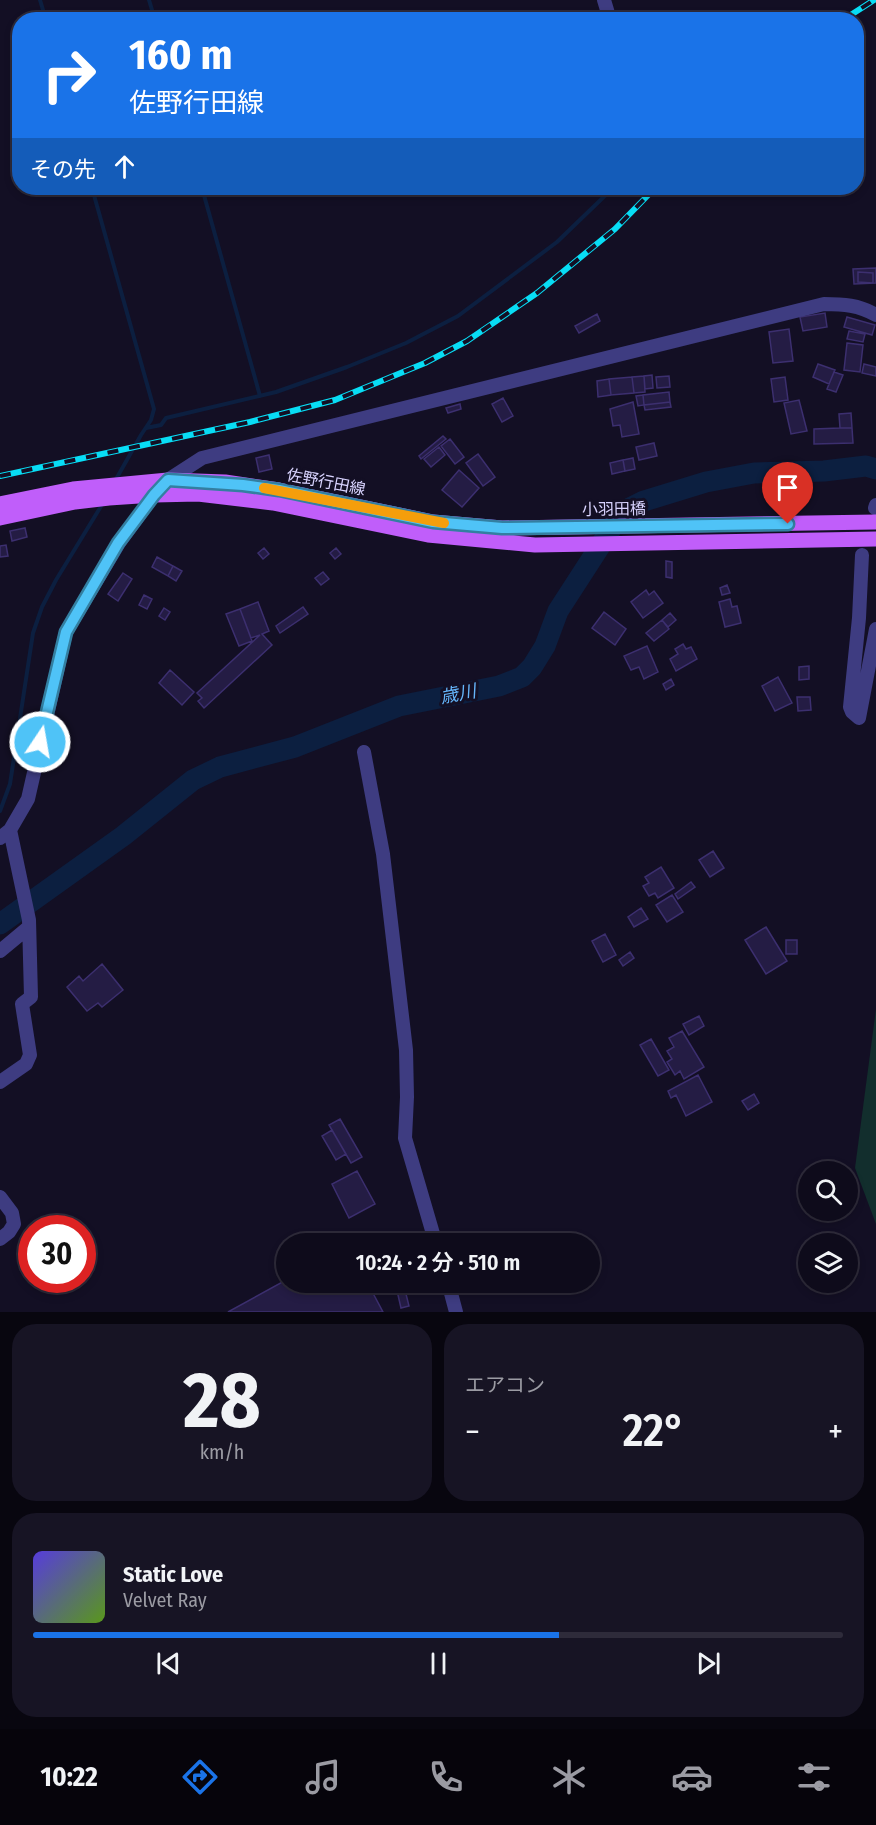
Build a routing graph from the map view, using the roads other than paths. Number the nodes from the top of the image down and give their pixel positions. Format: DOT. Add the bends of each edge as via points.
graph roads {
  1 [pos="876,315"];
  2 [pos="168,480"];
  3 [pos="154,495"];
  4 [pos="0,504"];
  5 [pos="876,512"];
  6 [pos="0,518"];
  7 [pos="573,527"];
  8 [pos="876,539"];
  9 [pos="862,555"];
  10 [pos="876,629"];
  11 [pos="364,752"];
  12 [pos="5,834"];
  13 [pos="29,923"];
  14 [pos="0,951"];
  15 [pos="0,1082"];
  16 [pos="0,1197"];
  17 [pos="433,1233"];
  18 [pos="0,1239"];
  19 [pos="451,1293"];
  20 [pos="456,1312"];
  1 -- 2 [label="street" via="850,305 824,304 202,458"];
  2 -- 3 [label="street"];
  2 -- 4 [label="main road, 佐野行田線" via="74,489"];
  2 -- 7 [label="main road, 佐野行田線" via="225,482 279,490 433,522 502,528"];
  3 -- 6 [label="main road, 佐野行田線" via="75,502"];
  3 -- 8 [label="main road, 佐野行田線" via="198,494 273,503 436,537 535,545"];
  3 -- 12 [label="street" via="118,543 66,632 28,799"];
  5 -- 7 [label="main road, 小羽田橋" via="656,526"];
  9 -- 10 [label="street" via="850,706 859,718"];
  11 -- 17 [label="street" via="383,854 406,1050 405,1138"];
  12 -- 13 [label="street" via="14,851"];
  13 -- 14 [label="street"];
  13 -- 15 [label="street" via="31,997 22,1004 30,1055 26,1064"];
  16 -- 18 [label="street" via="12,1213 14,1224"];
  19 -- 20 [label="street"];
}
